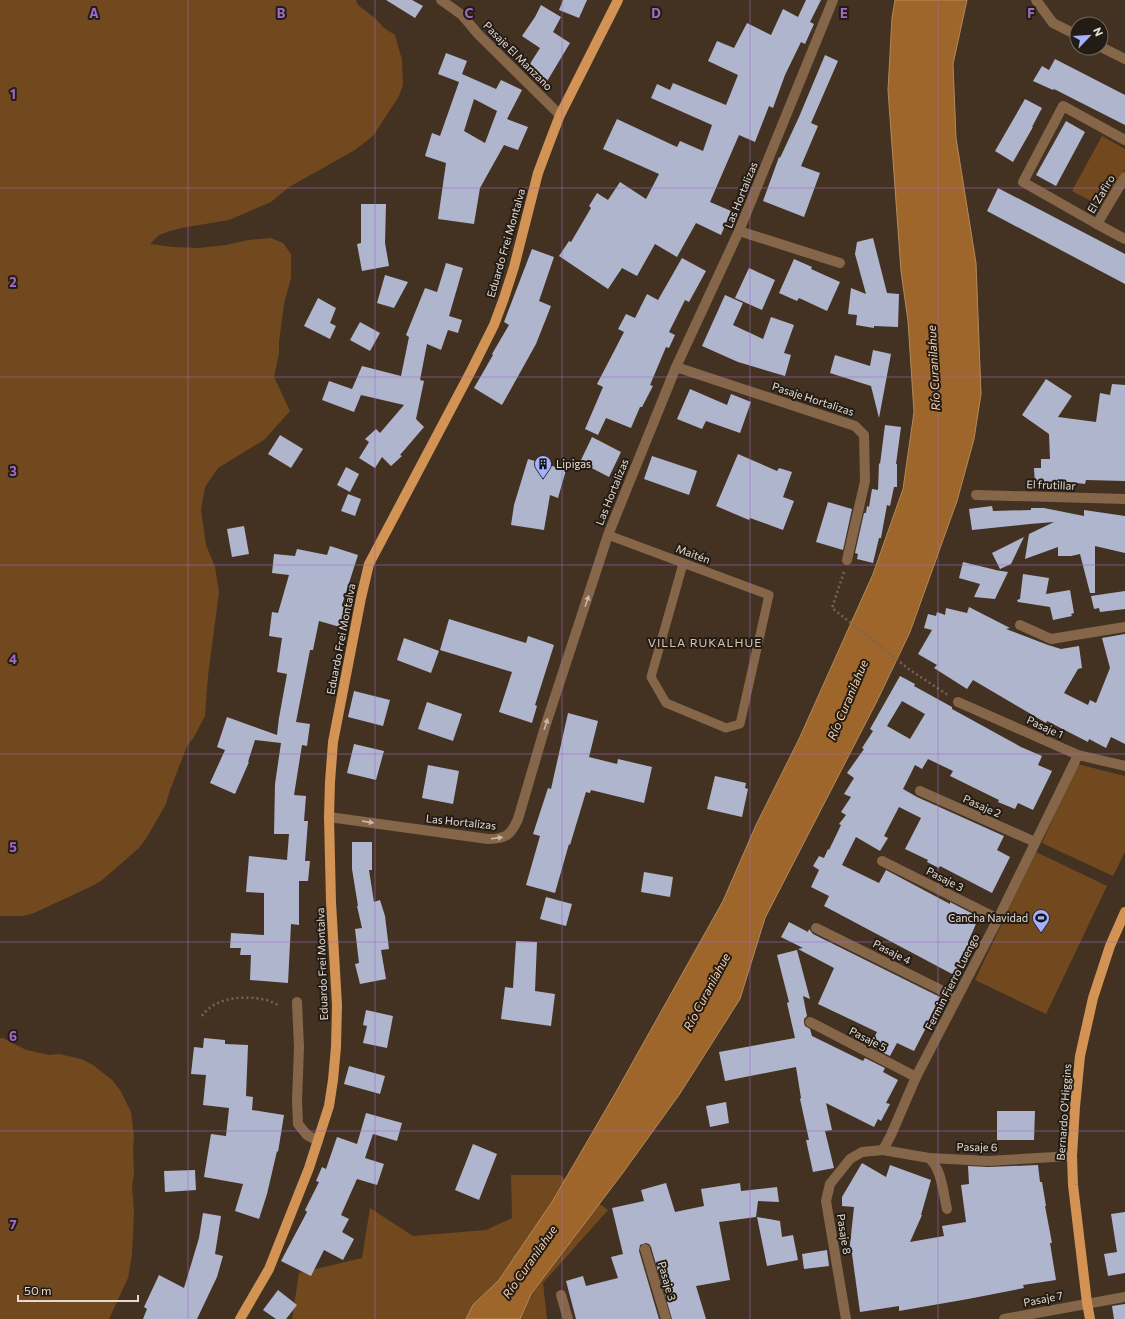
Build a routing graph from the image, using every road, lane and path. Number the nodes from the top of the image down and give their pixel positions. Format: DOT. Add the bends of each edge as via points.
graph roads {
  1 [pos="441,0"];
  2 [pos="618,0"];
  3 [pos="833,0"];
  4 [pos="1036,0"];
  5 [pos="1069,31"];
  6 [pos="1109,51"];
  7 [pos="1125,60"];
  8 [pos="560,115"];
  9 [pos="1125,140"];
  10 [pos="1125,176"];
  11 [pos="1097,224"];
  12 [pos="739,231"];
  13 [pos="1125,238"];
  14 [pos="840,263"];
  15 [pos="676,367"];
  16 [pos="976,495"];
  17 [pos="1125,499"];
  18 [pos="608,535"];
  19 [pos="847,560"];
  20 [pos="683,564"];
  21 [pos="1020,625"];
  22 [pos="1125,627"];
  23 [pos="958,702"];
  24 [pos="1078,755"];
  25 [pos="1125,766"];
  26 [pos="920,791"];
  27 [pos="329,817"];
  28 [pos="1034,842"];
  29 [pos="882,861"];
  30 [pos="1125,912"];
  31 [pos="998,919"];
  32 [pos="816,928"];
  33 [pos="957,998"];
  34 [pos="297,1002"];
  35 [pos="280,1006"];
  36 [pos="202,1016"];
  37 [pos="810,1022"];
  38 [pos="916,1077"];
  39 [pos="318,1142"];
  40 [pos="883,1150"];
  41 [pos="1072,1156"];
  42 [pos="929,1158"];
  43 [pos="850,1159"];
  44 [pos="947,1209"];
  45 [pos="645,1249"];
  46 [pos="561,1295"];
  47 [pos="1125,1297"];
  48 [pos="1087,1303"];
  49 [pos="240,1319"];
  50 [pos="568,1319"];
  51 [pos="666,1319"];
  52 [pos="846,1319"];
  53 [pos="1004,1319"];
  54 [pos="1090,1319"];
  1 -- 8 [label="street, Pasaje El Manzano" via="462,15"];
  2 -- 8 [label="main road, Eduardo Frei Montalva"];
  3 -- 12 [label="street, Las Hortalizas"];
  4 -- 5 [label="street" via="1053,23"];
  6 -- 7 [label="street"];
  8 -- 27 [label="main road, Eduardo Frei Montalva" via="538,173 514,267 494,324 369,564 333,742"];
  9 -- 11 [label="street" via="1063,106 1023,182"];
  10 -- 11 [label="street, El Zafiro"];
  11 -- 13 [label="street"];
  12 -- 14 [label="street"];
  12 -- 15 [label="street, Las Hortalizas"];
  15 -- 18 [label="street, Las Hortalizas"];
  15 -- 19 [label="street, Pasaje Hortalizas" via="855,426 864,435 865,481"];
  16 -- 17 [label="street, El frutillar"];
  18 -- 20 [label="lane, Maitén"];
  27 -- 18 [label="street, Las Hortalizas, one-way" via="488,839 505,837 515,827"];
  19 -- 23 [label="path" via="832,608 910,670"];
  20 -- 20 [label="lane, Maitén" via="769,595 740,724 726,728 666,703 651,677"];
  21 -- 22 [label="street" via="1051,639"];
  23 -- 24 [label="street, Pasaje 1"];
  24 -- 25 [label="street, Pasaje 1"];
  24 -- 28 [label="street, Fermin Fierro Luengo"];
  26 -- 28 [label="street, Pasaje 2"];
  27 -- 39 [label="main road, Eduardo Frei Montalva" via="336,1047 329,1106"];
  28 -- 31 [label="street, Fermin Fierro Luengo"];
  29 -- 31 [label="street, Pasaje 3"];
  30 -- 41 [label="main road, Bernardo O'Higgins" via="1101,970 1086,1027 1076,1088"];
  31 -- 33 [label="street, Fermin Fierro Luengo"];
  32 -- 33 [label="street, Pasaje 4"];
  33 -- 38 [label="street, Fermin Fierro Luengo"];
  34 -- 39 [label="street" via="298,1124 307,1135"];
  35 -- 36 [label="path" via="267,1000 235,998 217,1002"];
  37 -- 38 [label="street, Pasaje 5"];
  38 -- 40 [label="street, Fermin Fierro Luengo"];
  39 -- 49 [label="main road, Eduardo Frei Montalva" via="269,1268"];
  40 -- 42 [label="street, Pasaje 6"];
  40 -- 43 [label="street, Pasaje 6" via="862,1152"];
  41 -- 42 [label="street, Pasaje 6" via="988,1161"];
  41 -- 48 [label="main road, Bernardo O'Higgins"];
  42 -- 44 [label="street" via="937,1168"];
  43 -- 52 [label="street, Pasaje 8" via="830,1184 826,1201"];
  45 -- 51 [label="street, Pasaje 3"];
  46 -- 50 [label="street"];
  47 -- 48 [label="street, Pasaje 7"];
  48 -- 53 [label="street, Pasaje 7"];
  48 -- 54 [label="main road, Bernardo O'Higgins"];
}
